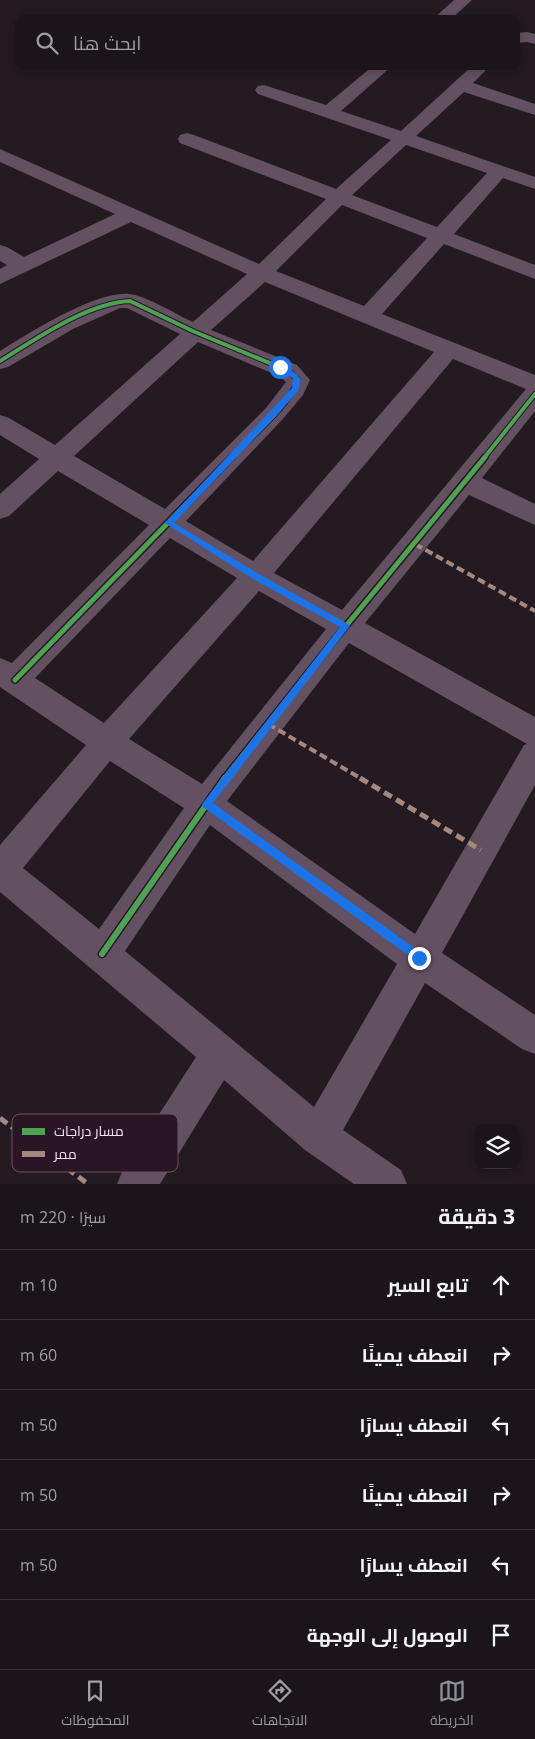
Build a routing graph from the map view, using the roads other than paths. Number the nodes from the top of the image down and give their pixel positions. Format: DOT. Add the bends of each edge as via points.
graph roads {
  1 [pos="464,0"];
  2 [pos="446,15"];
  3 [pos="520,38"];
  4 [pos="535,39"];
  5 [pos="379,70"];
  6 [pos="478,70"];
  7 [pos="461,85"];
  8 [pos="264,90"];
  9 [pos="535,110"];
  10 [pos="329,112"];
  11 [pos="405,138"];
  12 [pos="187,139"];
  13 [pos="0,155"];
  14 [pos="499,171"];
  15 [pos="535,183"];
  16 [pos="339,197"];
  17 [pos="129,215"];
  18 [pos="440,236"];
  19 [pos="0,251"];
  20 [pos="22,266"];
  21 [pos="535,272"];
  22 [pos="262,274"];
  23 [pos="0,276"];
  24 [pos="368,316"];
  25 [pos="194,332"];
  26 [pos="449,349"];
  27 [pos="0,361"];
  28 [pos="535,384"];
  29 [pos="535,394"];
  30 [pos="0,424"];
  31 [pos="55,458"];
  32 [pos="466,482"];
  33 [pos="0,509"];
  34 [pos="535,515"];
  35 [pos="168,523"];
  36 [pos="256,576"];
  37 [pos="345,626"];
  38 [pos="7,675"];
  39 [pos="535,732"];
  40 [pos="107,742"];
  41 [pos="535,755"];
  42 [pos="206,804"];
  43 [pos="0,871"];
  44 [pos="102,954"];
  45 [pos="419,958"];
  46 [pos="535,1036"];
  47 [pos="219,1054"];
  48 [pos="178,1119"];
  49 [pos="319,1136"];
  50 [pos="145,1172"];
  51 [pos="137,1184"];
  52 [pos="387,1184"];
  1 -- 2 [label="street"];
  3 -- 4 [label="street"];
  5 -- 10 [label="street"];
  6 -- 7 [label="street"];
  7 -- 9 [label="street"];
  7 -- 11 [label="street"];
  8 -- 10 [label="street"];
  10 -- 11 [label="street"];
  11 -- 14 [label="street"];
  11 -- 16 [label="street"];
  12 -- 16 [label="street"];
  13 -- 17 [label="street"];
  14 -- 15 [label="street"];
  14 -- 18 [label="street"];
  16 -- 18 [label="street"];
  16 -- 22 [label="street"];
  17 -- 20 [label="street"];
  17 -- 22 [label="street"];
  18 -- 21 [label="street"];
  18 -- 24 [label="street"];
  19 -- 20 [label="street"];
  20 -- 23 [label="street"];
  22 -- 24 [label="street"];
  22 -- 25 [label="street"];
  24 -- 26 [label="street"];
  25 -- 27 [label="street" via="130,301 118,300 55,329"];
  25 -- 31 [label="street"];
  25 -- 35 [label="street" via="289,371 298,384 274,414"];
  26 -- 28 [label="street"];
  26 -- 36 [label="street"];
  29 -- 32 [label="street"];
  30 -- 31 [label="street"];
  31 -- 33 [label="street"];
  31 -- 35 [label="street"];
  32 -- 34 [label="street"];
  32 -- 37 [label="street"];
  35 -- 36 [label="street"];
  35 -- 38 [label="street"];
  36 -- 37 [label="street"];
  36 -- 40 [label="street"];
  37 -- 39 [label="street"];
  37 -- 42 [label="street"];
  38 -- 40 [label="street"];
  40 -- 42 [label="street"];
  40 -- 43 [label="street"];
  41 -- 45 [label="street"];
  42 -- 44 [label="street"];
  42 -- 45 [label="street"];
  43 -- 44 [label="street"];
  44 -- 47 [label="street"];
  45 -- 46 [label="street"];
  45 -- 49 [label="street"];
  47 -- 48 [label="street"];
  47 -- 49 [label="street"];
  49 -- 52 [label="street"];
  50 -- 51 [label="street"];
}
